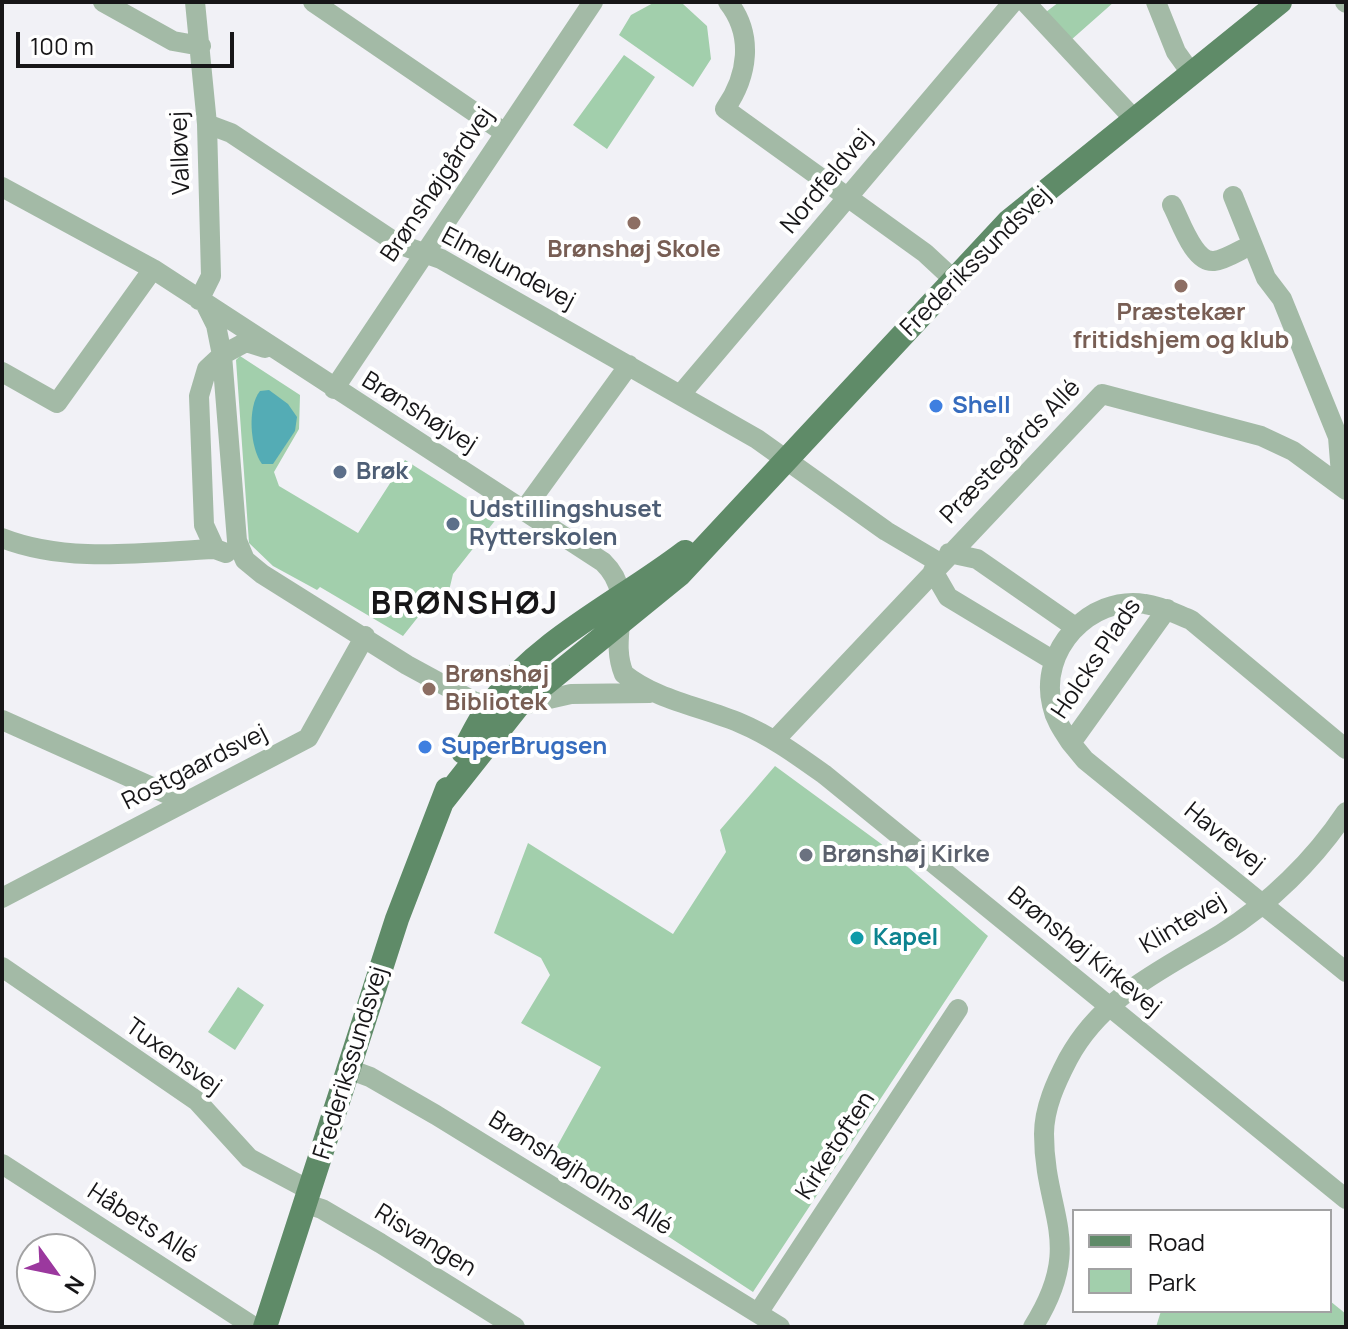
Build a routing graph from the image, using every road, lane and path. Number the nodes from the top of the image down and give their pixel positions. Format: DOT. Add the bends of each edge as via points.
graph roads {
  1 [pos="103,2"];
  2 [pos="195,2"];
  3 [pos="313,2"];
  4 [pos="728,2"];
  5 [pos="1013,2"];
  6 [pos="1156,2"];
  7 [pos="1280,2"];
  8 [pos="585,5"];
  9 [pos="1037,6"];
  10 [pos="201,46"];
  11 [pos="1191,73"];
  12 [pos="1134,119"];
  13 [pos="207,124"];
  14 [pos="505,133"];
  15 [pos="2,187"];
  16 [pos="1233,196"];
  17 [pos="849,197"];
  18 [pos="1172,205"];
  19 [pos="1251,245"];
  20 [pos="423,253"];
  21 [pos="153,269"];
  22 [pos="953,279"];
  23 [pos="202,303"];
  24 [pos="222,355"];
  25 [pos="286,358"];
  26 [pos="629,365"];
  27 [pos="2,372"];
  28 [pos="334,389"];
  29 [pos="681,394"];
  30 [pos="786,459"];
  31 [pos="1344,488"];
  32 [pos="524,510"];
  33 [pos="732,516"];
  34 [pos="2,538"];
  35 [pos="215,549"];
  36 [pos="245,560"];
  37 [pos="941,562"];
  38 [pos="623,595"];
  39 [pos="1167,609"];
  40 [pos="620,622"];
  41 [pos="1075,627"];
  42 [pos="365,636"];
  43 [pos="1054,661"];
  44 [pos="654,693"];
  45 [pos="490,705"];
  46 [pos="518,706"];
  47 [pos="2,720"];
  48 [pos="775,740"];
  49 [pos="1071,743"];
  50 [pos="1346,749"];
  51 [pos="183,801"];
  52 [pos="442,802"];
  53 [pos="1346,812"];
  54 [pos="2,898"];
  55 [pos="1263,904"];
  56 [pos="2,967"];
  57 [pos="1346,972"];
  58 [pos="1108,1005"];
  59 [pos="958,1009"];
  60 [pos="351,1070"];
  61 [pos="2,1164"];
  62 [pos="308,1197"];
  63 [pos="1346,1199"];
  64 [pos="758,1313"];
  65 [pos="254,1327"];
  66 [pos="265,1327"];
  67 [pos="515,1327"];
  68 [pos="780,1327"];
  69 [pos="1033,1327"];
  1 -- 10 [label="street" via="173,41"];
  2 -- 10 [label="street, Valløvej"];
  3 -- 14 [label="street"];
  4 -- 17 [label="street" via="739,21 745,51 741,82 725,109"];
  5 -- 17 [label="street, Nordfeldvej"];
  6 -- 11 [label="street" via="1176,52"];
  7 -- 11 [label="main road, Frederikssundsvej"];
  8 -- 14 [label="street, Brønshøjgårdvej"];
  9 -- 12 [label="street"];
  10 -- 13 [label="street, Valløvej"];
  11 -- 12 [label="main road, Frederikssundsvej"];
  12 -- 22 [label="main road, Frederikssundsvej" via="1009,221"];
  13 -- 20 [label="street, Elmelundevej" via="231,133 398,244"];
  13 -- 23 [label="street, Valløvej" via="211,276"];
  14 -- 20 [label="street, Brønshøjgårdvej"];
  15 -- 21 [label="street, Brønshøjvej"];
  16 -- 19 [label="street"];
  17 -- 22 [label="street"];
  17 -- 29 [label="street, Nordfeldvej"];
  18 -- 19 [label="street" via="1192,245 1207,260"];
  19 -- 31 [label="street" via="1282,299 1338,437"];
  20 -- 26 [label="street, Elmelundevej"];
  20 -- 28 [label="street, Brønshøjgårdvej"];
  21 -- 23 [label="street, Brønshøjvej"];
  21 -- 27 [label="street" via="57,403"];
  22 -- 30 [label="main road, Frederikssundsvej"];
  23 -- 24 [label="street" via="216,325"];
  23 -- 25 [label="street, Brønshøjvej"];
  24 -- 25 [label="street" via="246,342"];
  24 -- 35 [label="street" via="207,369 199,396 204,525"];
  24 -- 36 [label="street" via="234,520"];
  25 -- 28 [label="street, Brønshøjvej"];
  26 -- 29 [label="street, Elmelundevej"];
  26 -- 32 [label="street"];
  28 -- 32 [label="street, Brønshøjvej"];
  29 -- 30 [label="street, Elmelundevej"];
  30 -- 33 [label="main road, Frederikssundsvej"];
  30 -- 37 [label="street, Holcks Plads"];
  31 -- 37 [label="street, Præstegårds Allé" via="1293,451 1261,436 1102,394"];
  32 -- 38 [label="street, Brønshøjvej" via="603,562"];
  33 -- 38 [label="main road, Frederikssundsvej"];
  33 -- 40 [label="main road, Frederikssundsvej" via="679,575"];
  34 -- 35 [label="street" via="88,554"];
  35 -- 36 [label="street, Brønshøj Kirkevej"];
  36 -- 42 [label="street, Brønshøj Kirkevej"];
  37 -- 41 [label="street, Holcks Plads" via="977,559"];
  37 -- 43 [label="street, Holcks Plads" via="948,597"];
  37 -- 48 [label="street, Præstegårds Allé"];
  38 -- 40 [label="street"];
  38 -- 45 [label="main road, Frederikssundsvej" via="538,656"];
  39 -- 41 [label="street, Holcks Plads" via="1118,604"];
  39 -- 49 [label="street, Holcks Plads"];
  39 -- 50 [label="street" via="1209,633"];
  40 -- 44 [label="street, Brønshøj Kirkevej" via="624,674"];
  40 -- 46 [label="main road, Frederikssundsvej"];
  41 -- 43 [label="street, Holcks Plads"];
  42 -- 45 [label="street, Brønshøj Kirkevej" via="407,665"];
  42 -- 51 [label="street, Rostgaardsvej" via="308,738"];
  43 -- 49 [label="street, Holcks Plads" via="1051,704"];
  44 -- 46 [label="street, Brønshøj Kirkevej" via="571,694"];
  44 -- 48 [label="street, Brønshøj Kirkevej"];
  45 -- 46 [label="street, Brønshøj Kirkevej"];
  45 -- 52 [label="main road, Frederikssundsvej"];
  46 -- 52 [label="main road, Frederikssundsvej"];
  47 -- 51 [label="street"];
  48 -- 58 [label="street, Brønshøj Kirkevej"];
  49 -- 55 [label="street, Havrevej" via="1085,760"];
  51 -- 54 [label="street, Rostgaardsvej"];
  52 -- 60 [label="main road, Frederikssundsvej" via="392,934"];
  53 -- 55 [label="street, Klintevej" via="1303,866"];
  55 -- 57 [label="street, Havrevej"];
  55 -- 58 [label="street, Klintevej"];
  56 -- 62 [label="street, Tuxensvej" via="197,1101 249,1158"];
  58 -- 63 [label="street, Brønshøj Kirkevej"];
  58 -- 69 [label="street, Klintevej" via="1069,1057 1046,1115 1045,1157 1061,1229 1060,1253 1050,1296"];
  59 -- 64 [label="street, Kirketoften"];
  60 -- 62 [label="main road, Frederikssundsvej"];
  60 -- 64 [label="street, Brønshøjholms Allé" via="444,1120"];
  61 -- 65 [label="street, Håbets Allé"];
  62 -- 66 [label="main road, Frederikssundsvej"];
  62 -- 67 [label="street, Risvangen"];
  64 -- 68 [label="street, Brønshøjholms Allé"];
}
